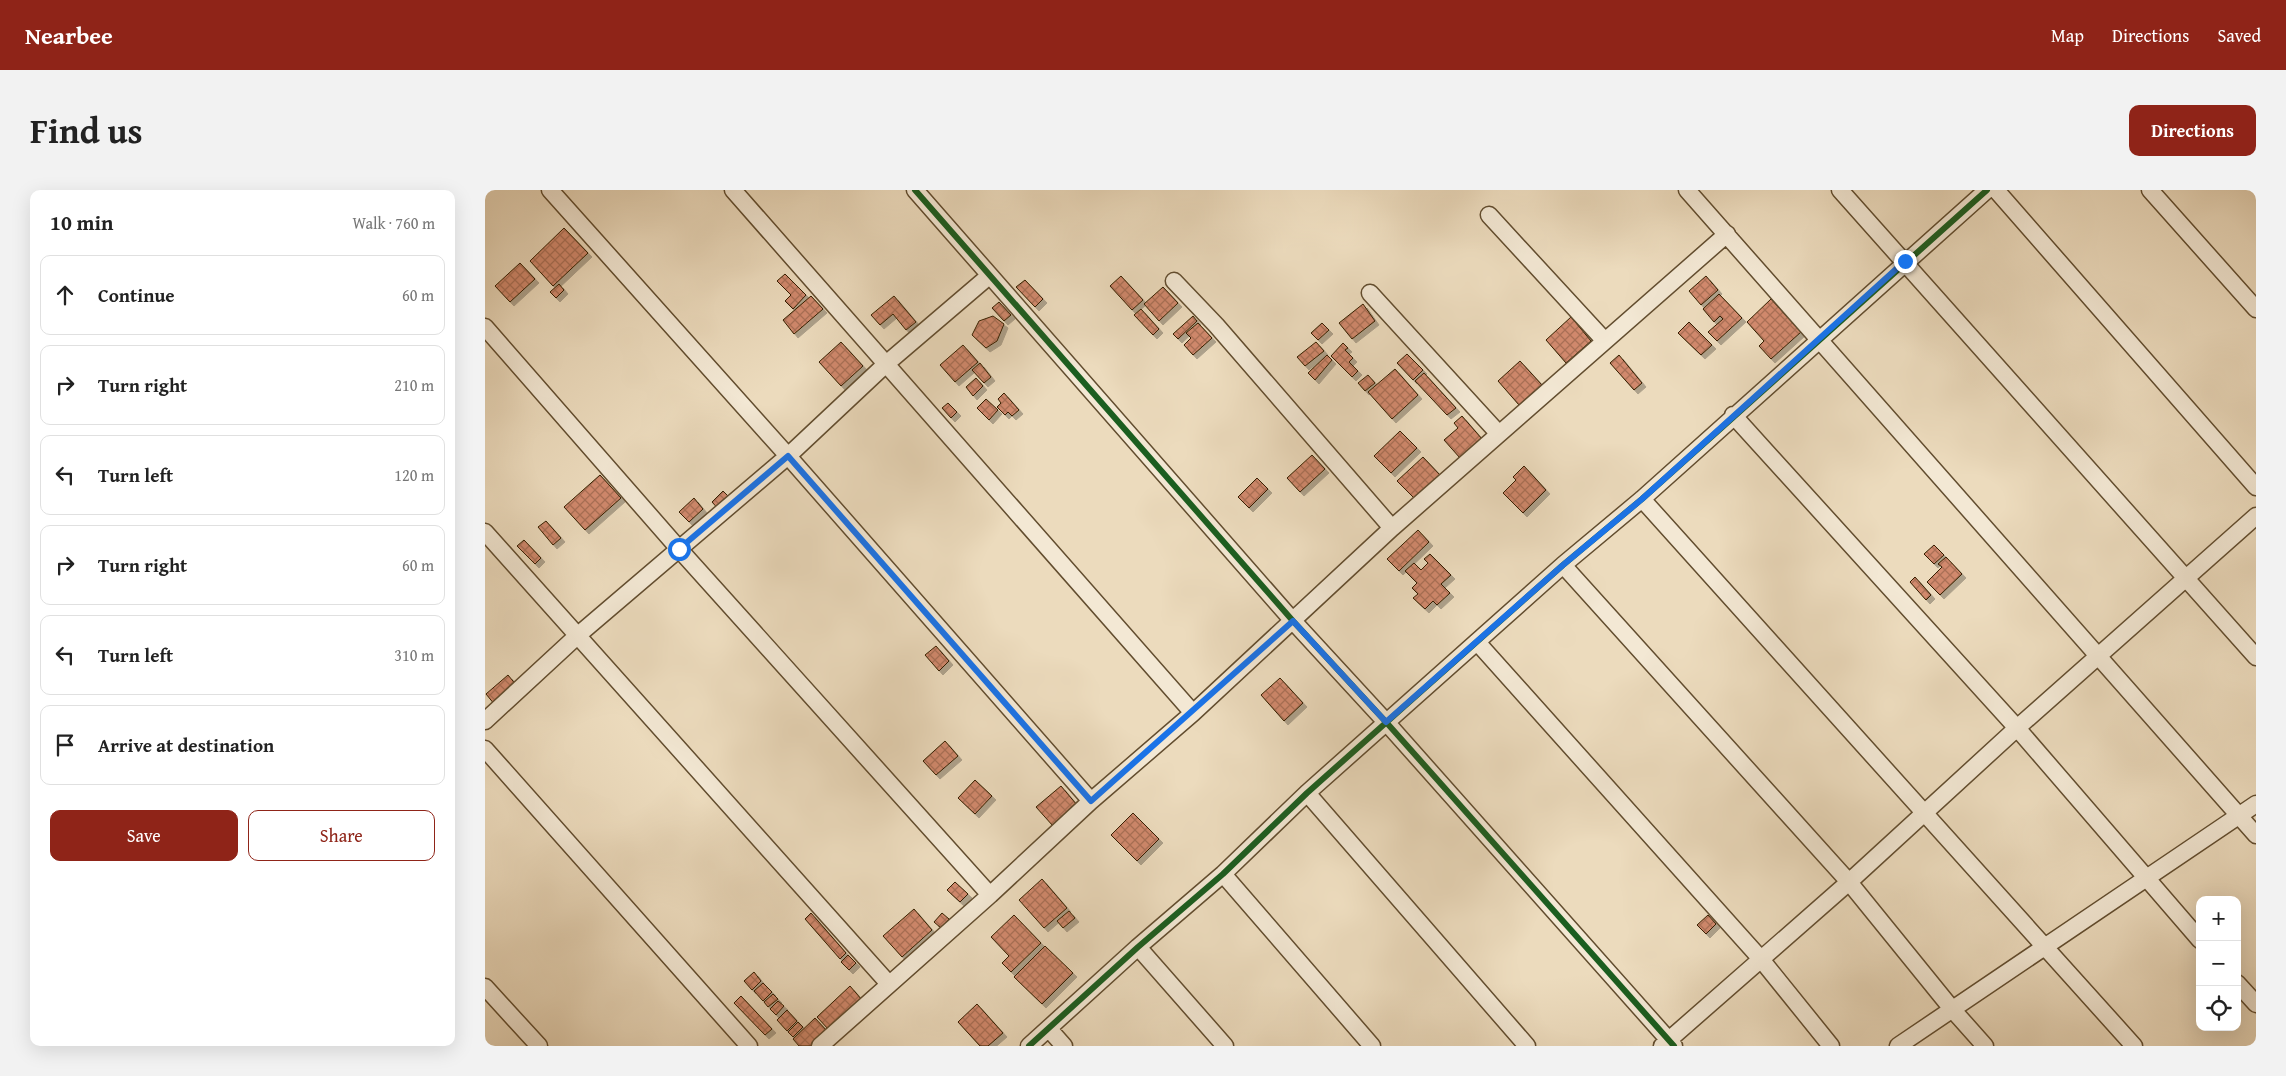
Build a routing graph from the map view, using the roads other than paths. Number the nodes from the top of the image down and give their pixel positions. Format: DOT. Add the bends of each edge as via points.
graph roads {
  1 [pos="550,190"];
  2 [pos="733,190"];
  3 [pos="915,190"];
  4 [pos="1687,190"];
  5 [pos="1840,190"];
  6 [pos="1987,190"];
  7 [pos="1996,190"];
  8 [pos="2150,190"];
  9 [pos="1489,215"];
  10 [pos="1727,234"];
  11 [pos="1905,261"];
  12 [pos="989,276"];
  13 [pos="1174,281"];
  14 [pos="1370,293"];
  15 [pos="2256,309"];
  16 [pos="485,327"];
  17 [pos="1820,338"];
  18 [pos="1605,341"];
  19 [pos="886,364"];
  20 [pos="1733,415"];
  21 [pos="1499,434"];
  22 [pos="788,456"];
  23 [pos="2256,487"];
  24 [pos="1642,499"];
  25 [pos="2256,516"];
  26 [pos="1392,528"];
  27 [pos="485,532"];
  28 [pos="679,549"];
  29 [pos="1563,565"];
  30 [pos="2185,579"];
  31 [pos="1293,621"];
  32 [pos="577,636"];
  33 [pos="1477,642"];
  34 [pos="2098,655"];
  35 [pos="2256,657"];
  36 [pos="1193,713"];
  37 [pos="485,722"];
  38 [pos="1386,722"];
  39 [pos="2017,728"];
  40 [pos="485,749"];
  41 [pos="1307,793"];
  42 [pos="1091,801"];
  43 [pos="2256,804"];
  44 [pos="1925,812"];
  45 [pos="2239,816"];
  46 [pos="2256,835"];
  47 [pos="1223,874"];
  48 [pos="2145,879"];
  49 [pos="1849,882"];
  50 [pos="990,895"];
  51 [pos="2196,936"];
  52 [pos="1138,947"];
  53 [pos="2047,947"];
  54 [pos="1760,958"];
  55 [pos="889,984"];
  56 [pos="2240,986"];
  57 [pos="485,987"];
  58 [pos="2256,1004"];
  59 [pos="1952,1009"];
  60 [pos="1049,1029"];
  61 [pos="1668,1044"];
  62 [pos="539,1046"];
  63 [pos="749,1046"];
  64 [pos="820,1046"];
  65 [pos="1029,1046"];
  66 [pos="1064,1046"];
  67 [pos="1225,1046"];
  68 [pos="1372,1046"];
  69 [pos="1527,1046"];
  70 [pos="1831,1046"];
  71 [pos="1898,1046"];
  72 [pos="1985,1046"];
  73 [pos="2134,1046"];
  1 -- 22 [label="street"];
  2 -- 19 [label="street"];
  3 -- 12 [label="street"];
  4 -- 10 [label="street"];
  5 -- 11 [label="street"];
  6 -- 11 [label="street"];
  7 -- 23 [label="street"];
  8 -- 15 [label="street"];
  9 -- 18 [label="street"];
  10 -- 17 [label="street"];
  10 -- 18 [label="street"];
  11 -- 17 [label="street"];
  11 -- 30 [label="street"];
  12 -- 19 [label="street"];
  12 -- 31 [label="street"];
  13 -- 26 [label="street"];
  14 -- 21 [label="street"];
  16 -- 28 [label="street"];
  17 -- 20 [label="street"];
  17 -- 34 [label="street"];
  18 -- 21 [label="street"];
  19 -- 22 [label="street"];
  19 -- 36 [label="street"];
  20 -- 24 [label="street"];
  20 -- 39 [label="street"];
  21 -- 26 [label="street"];
  22 -- 28 [label="street"];
  22 -- 42 [label="street"];
  24 -- 29 [label="street"];
  24 -- 44 [label="street"];
  25 -- 30 [label="street"];
  26 -- 31 [label="street"];
  27 -- 32 [label="street"];
  28 -- 32 [label="street"];
  28 -- 50 [label="street"];
  29 -- 33 [label="street"];
  29 -- 49 [label="street"];
  30 -- 34 [label="street"];
  30 -- 35 [label="street"];
  31 -- 36 [label="street"];
  31 -- 38 [label="street"];
  32 -- 37 [label="street"];
  32 -- 55 [label="street"];
  33 -- 38 [label="street"];
  33 -- 54 [label="street"];
  34 -- 39 [label="street"];
  34 -- 45 [label="street"];
  36 -- 42 [label="street"];
  38 -- 41 [label="street"];
  38 -- 61 [label="street"];
  39 -- 44 [label="street"];
  39 -- 48 [label="street"];
  40 -- 63 [label="street"];
  41 -- 47 [label="street"];
  41 -- 69 [label="street"];
  42 -- 50 [label="street"];
  43 -- 45 [label="street"];
  44 -- 49 [label="street"];
  44 -- 53 [label="street"];
  45 -- 46 [label="street"];
  45 -- 48 [label="street"];
  47 -- 52 [label="street"];
  47 -- 68 [label="street"];
  48 -- 51 [label="street"];
  48 -- 53 [label="street"];
  49 -- 54 [label="street"];
  49 -- 59 [label="street"];
  50 -- 55 [label="street"];
  52 -- 60 [label="street"];
  52 -- 67 [label="street"];
  53 -- 59 [label="street"];
  53 -- 73 [label="street"];
  54 -- 61 [label="street"];
  54 -- 70 [label="street"];
  55 -- 64 [label="street"];
  56 -- 58 [label="street"];
  57 -- 62 [label="street"];
  59 -- 71 [label="street"];
  59 -- 72 [label="street"];
  60 -- 65 [label="street"];
  60 -- 66 [label="street"];
}
